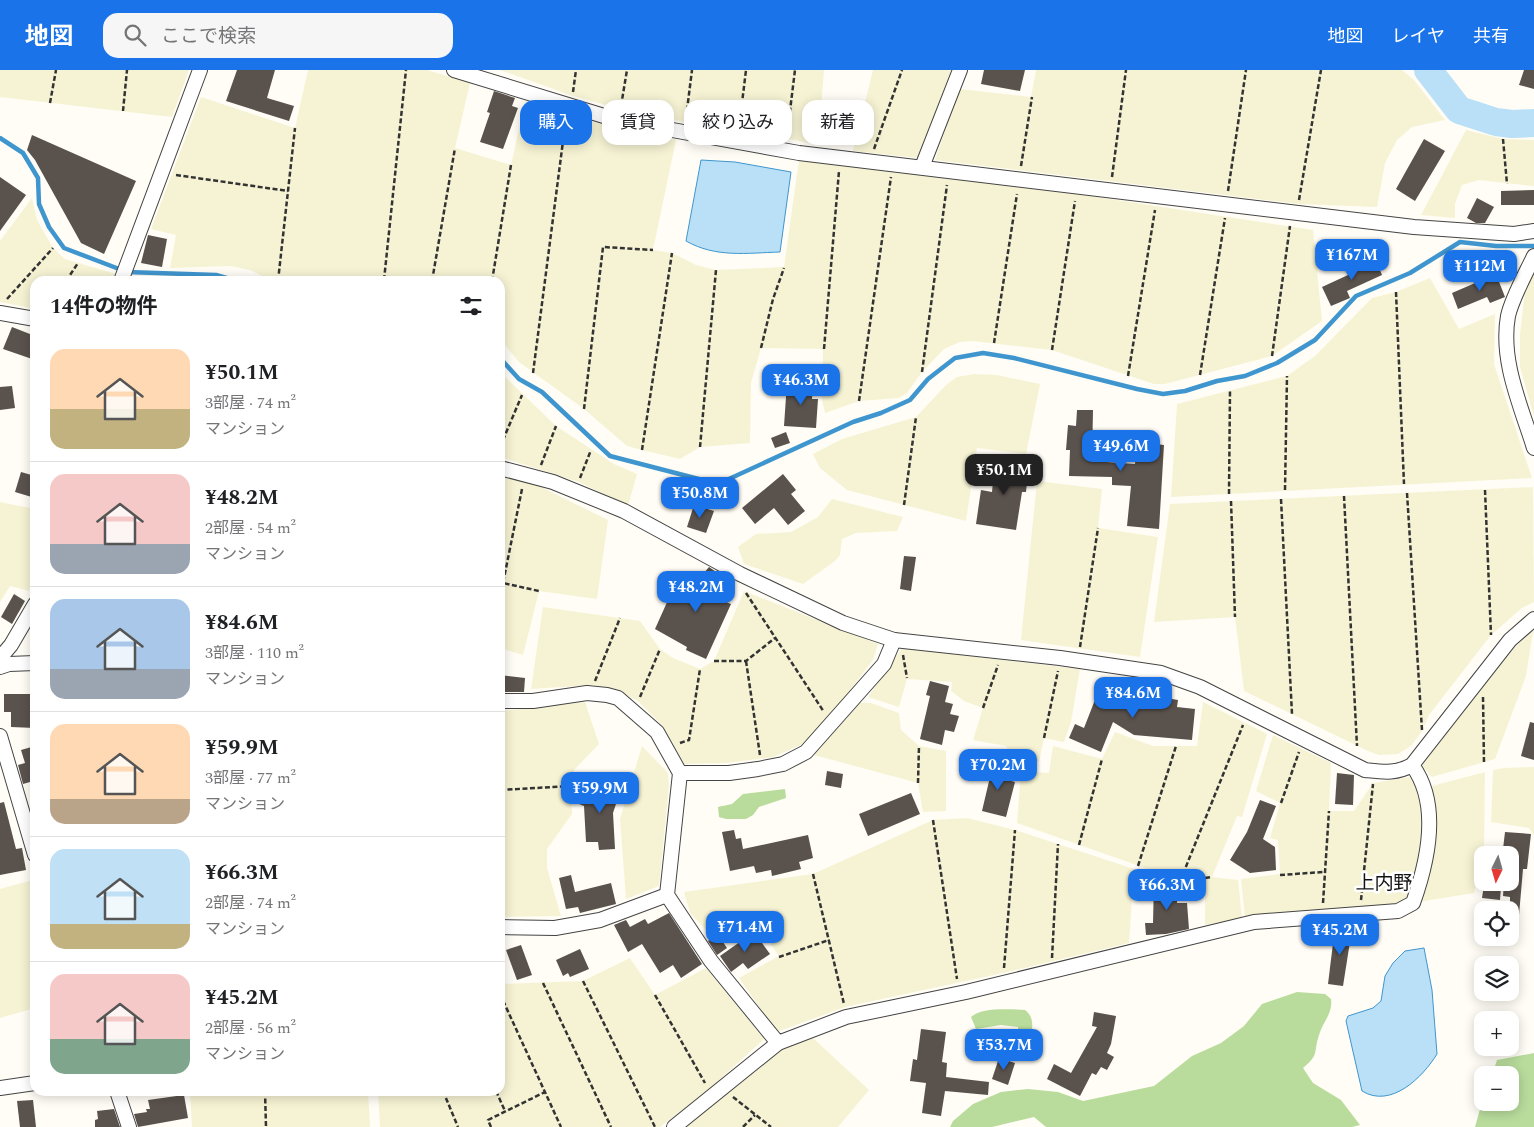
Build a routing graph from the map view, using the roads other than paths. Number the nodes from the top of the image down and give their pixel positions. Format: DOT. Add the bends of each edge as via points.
graph roads {
  1 [pos="200,70"];
  2 [pos="454,70"];
  3 [pos="960,70"];
  4 [pos="922,167"];
  5 [pos="1534,231"];
  6 [pos="1534,256"];
  7 [pos="123,276"];
  8 [pos="2,308"];
  9 [pos="30,317"];
  10 [pos="1534,448"];
  11 [pos="505,469"];
  12 [pos="30,613"];
  13 [pos="1534,619"];
  14 [pos="898,644"];
  15 [pos="0,658"];
  16 [pos="30,663"];
  17 [pos="0,667"];
  18 [pos="505,701"];
  19 [pos="0,736"];
  20 [pos="1412,765"];
  21 [pos="680,774"];
  22 [pos="30,838"];
  23 [pos="667,895"];
  24 [pos="505,927"];
  25 [pos="778,1043"];
  26 [pos="30,1084"];
  27 [pos="0,1088"];
  28 [pos="119,1096"];
  29 [pos="129,1127"];
  30 [pos="674,1127"];
  1 -- 7 [label="street"];
  2 -- 4 [label="street" via="617,120 799,153"];
  3 -- 4 [label="street"];
  4 -- 5 [label="street" via="1414,227 1514,234"];
  6 -- 10 [label="street" via="1508,315 1506,355"];
  8 -- 9 [label="street"];
  11 -- 14 [label="street" via="553,482 624,511 740,574 843,623"];
  12 -- 15 [label="street"];
  13 -- 20 [label="street" via="1510,640"];
  14 -- 20 [label="street" via="1060,658 1161,673 1200,687 1365,770 1390,773"];
  14 -- 21 [label="street" via="806,752 783,764 729,773"];
  16 -- 17 [label="street"];
  18 -- 21 [label="street" via="533,701 587,693 618,698 657,732"];
  19 -- 22 [label="street"];
  20 -- 25 [label="street" via="1424,785 1430,809 1424,872 1413,903 1398,911 1254,922 966,992 846,1017"];
  21 -- 23 [label="street"];
  23 -- 24 [label="street" via="600,920 555,928"];
  23 -- 25 [label="street" via="711,961"];
  25 -- 30 [label="street"];
  26 -- 27 [label="street"];
  28 -- 29 [label="street"];
}
